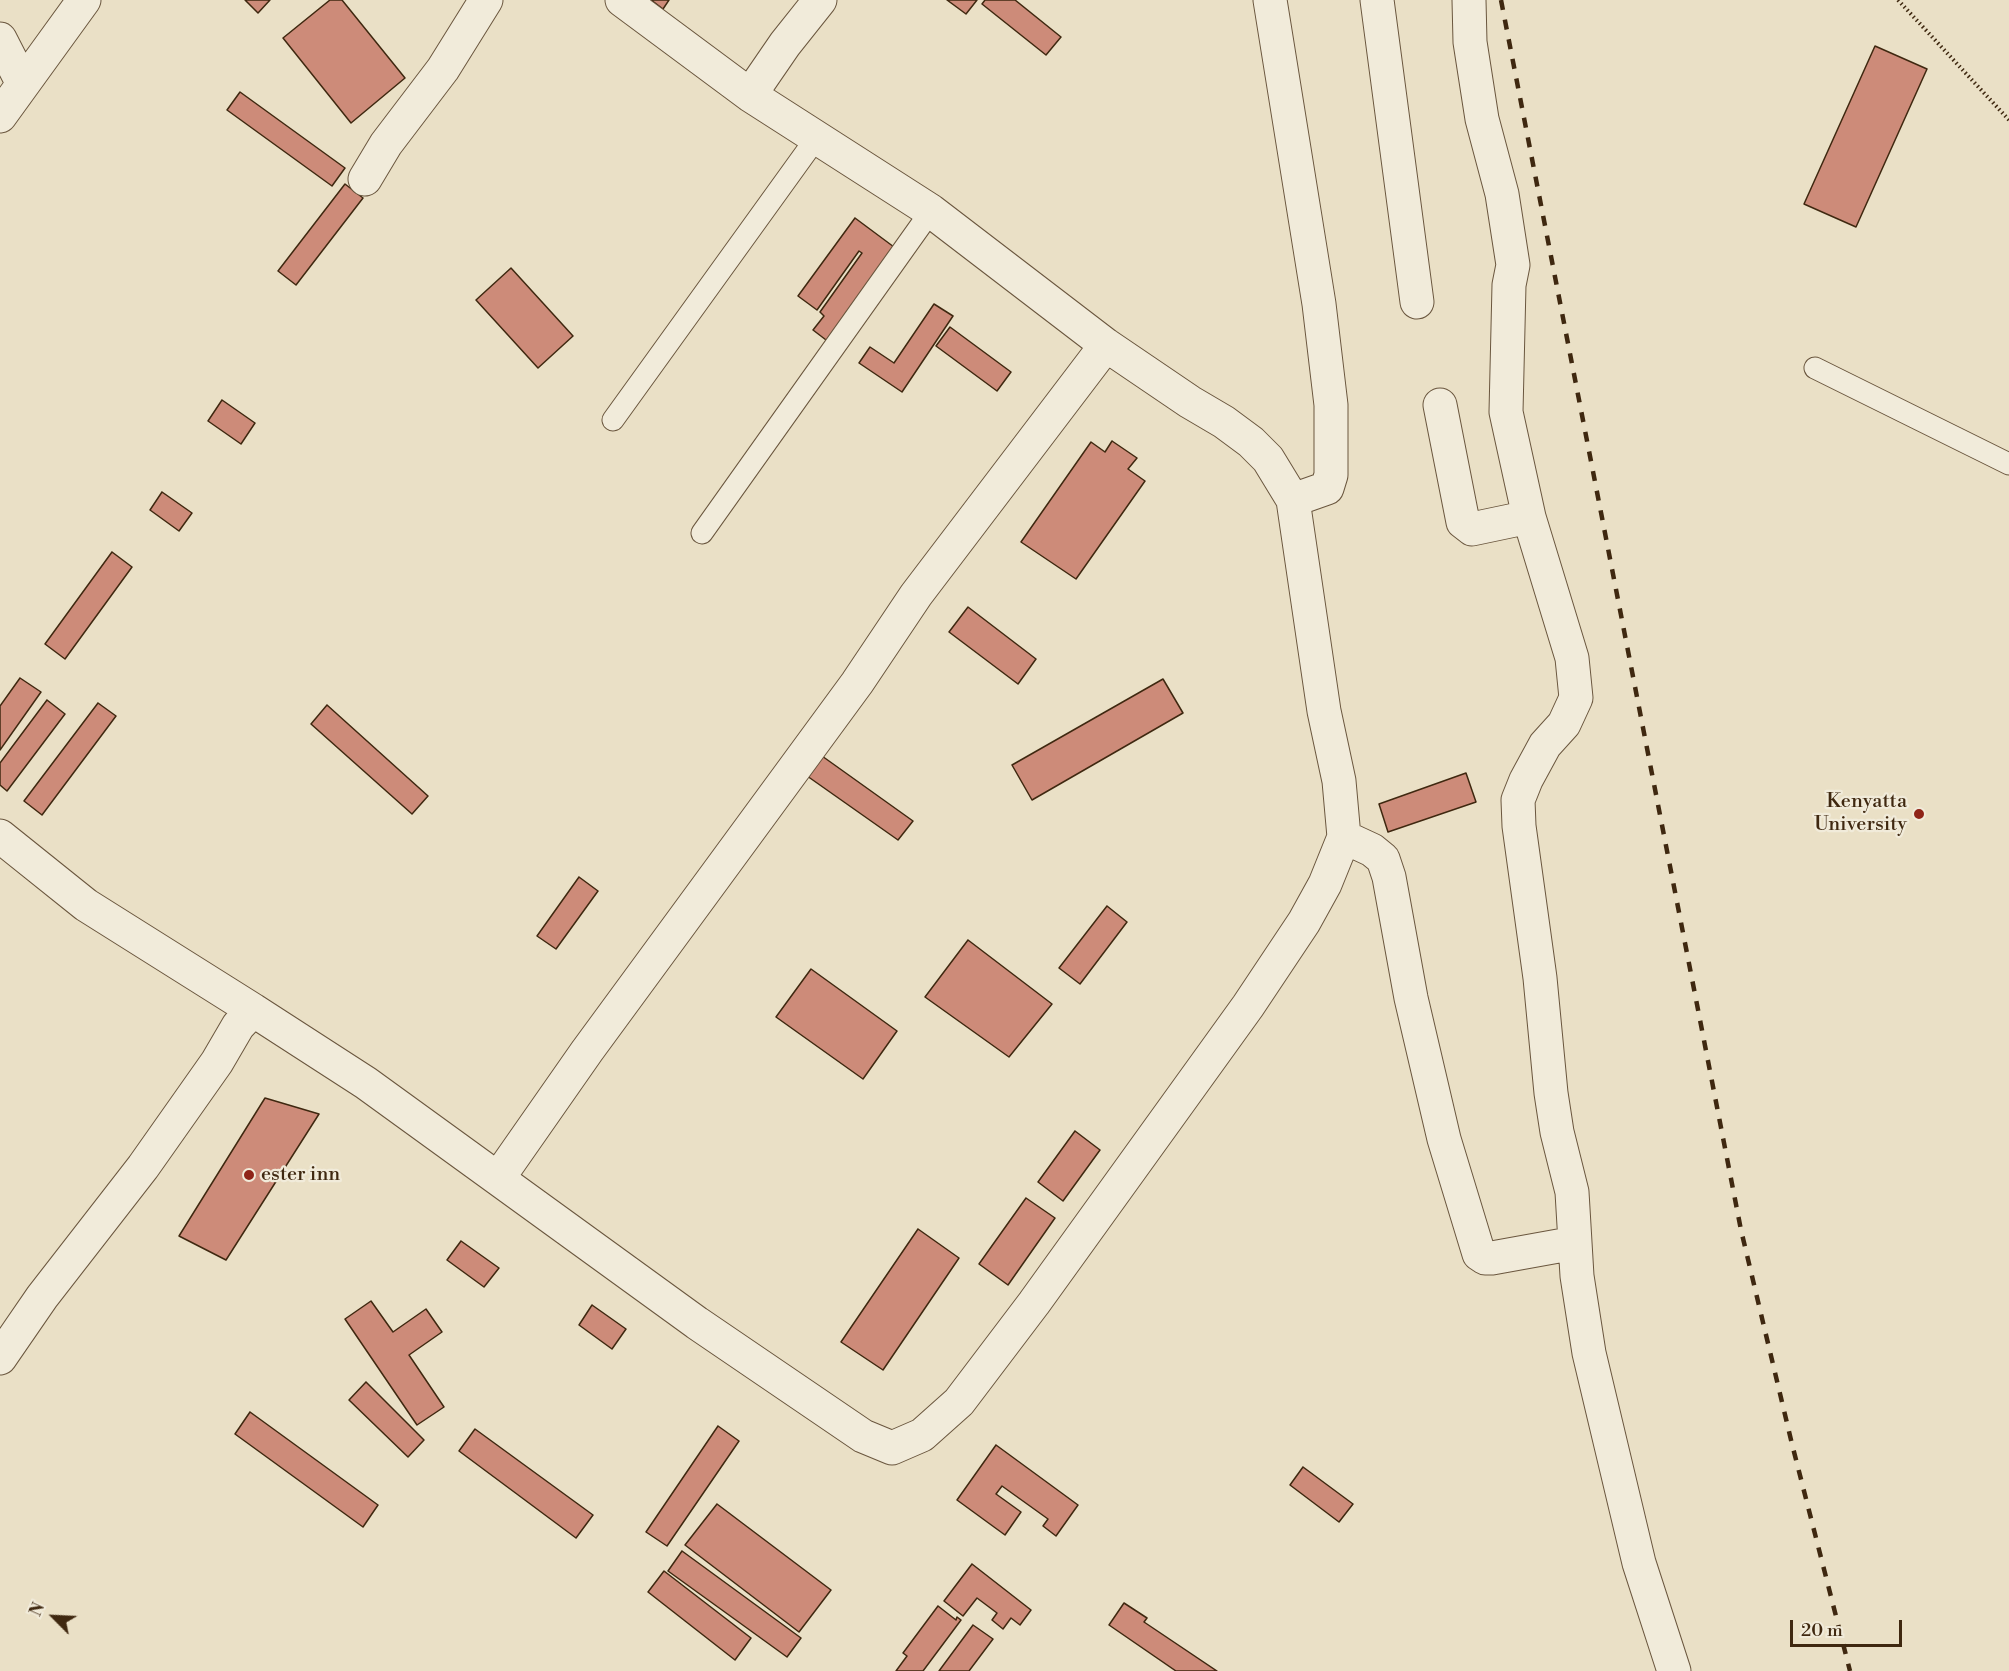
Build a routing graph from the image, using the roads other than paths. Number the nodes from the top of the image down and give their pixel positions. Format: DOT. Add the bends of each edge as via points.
graph roads {
  1 [pos="84,0"];
  2 [pos="486,0"];
  3 [pos="621,0"];
  4 [pos="820,0"];
  5 [pos="1270,0"];
  6 [pos="1377,0"];
  7 [pos="1470,0"];
  8 [pos="0,39"];
  9 [pos="23,84"];
  10 [pos="750,95"];
  11 [pos="0,116"];
  12 [pos="817,137"];
  13 [pos="365,179"];
  14 [pos="931,212"];
  15 [pos="1417,302"];
  16 [pos="1106,345"];
  17 [pos="1815,368"];
  18 [pos="1440,405"];
  19 [pos="613,420"];
  20 [pos="2009,464"];
  21 [pos="1293,500"];
  22 [pos="1529,517"];
  23 [pos="702,533"];
  24 [pos="0,836"];
  25 [pos="1344,837"];
  26 [pos="253,1010"];
  27 [pos="498,1177"];
  28 [pos="1575,1243"];
  29 [pos="0,1358"];
  30 [pos="1674,1671"];
  1 -- 9 [label="street"];
  2 -- 13 [label="street" via="443,69"];
  3 -- 10 [label="street"];
  4 -- 10 [label="street"];
  5 -- 21 [label="street" via="1319,304 1331,405 1331,475 1327,488"];
  6 -- 15 [label="street"];
  7 -- 22 [label="street" via="1470,42 1482,119 1502,194 1512,265 1506,412"];
  8 -- 9 [label="street"];
  9 -- 11 [label="street"];
  10 -- 12 [label="street"];
  12 -- 14 [label="street"];
  12 -- 19 [label="lane"];
  14 -- 16 [label="street"];
  14 -- 23 [label="lane"];
  16 -- 21 [label="street" via="1251,442 1268,459"];
  16 -- 27 [label="street" via="916,594 857,683"];
  17 -- 20 [label="lane"];
  18 -- 22 [label="street" via="1463,522 1472,529"];
  21 -- 25 [label="street" via="1324,711 1339,782"];
  22 -- 28 [label="street" via="1572,658 1576,698 1564,724 1545,745 1518,800 1551,1093 1572,1192"];
  24 -- 26 [label="street" via="86,905"];
  25 -- 27 [label="street" via="1304,922 1034,1303 959,1402 922,1435 892,1448 863,1436 706,1329"];
  25 -- 28 [label="street" via="1383,859 1389,877 1411,998 1444,1139 1479,1254 1492,1258"];
  26 -- 27 [label="street" via="366,1083"];
  26 -- 29 [label="street" via="238,1026 143,1167"];
  28 -- 30 [label="street" via="1589,1353 1639,1563"];
}
